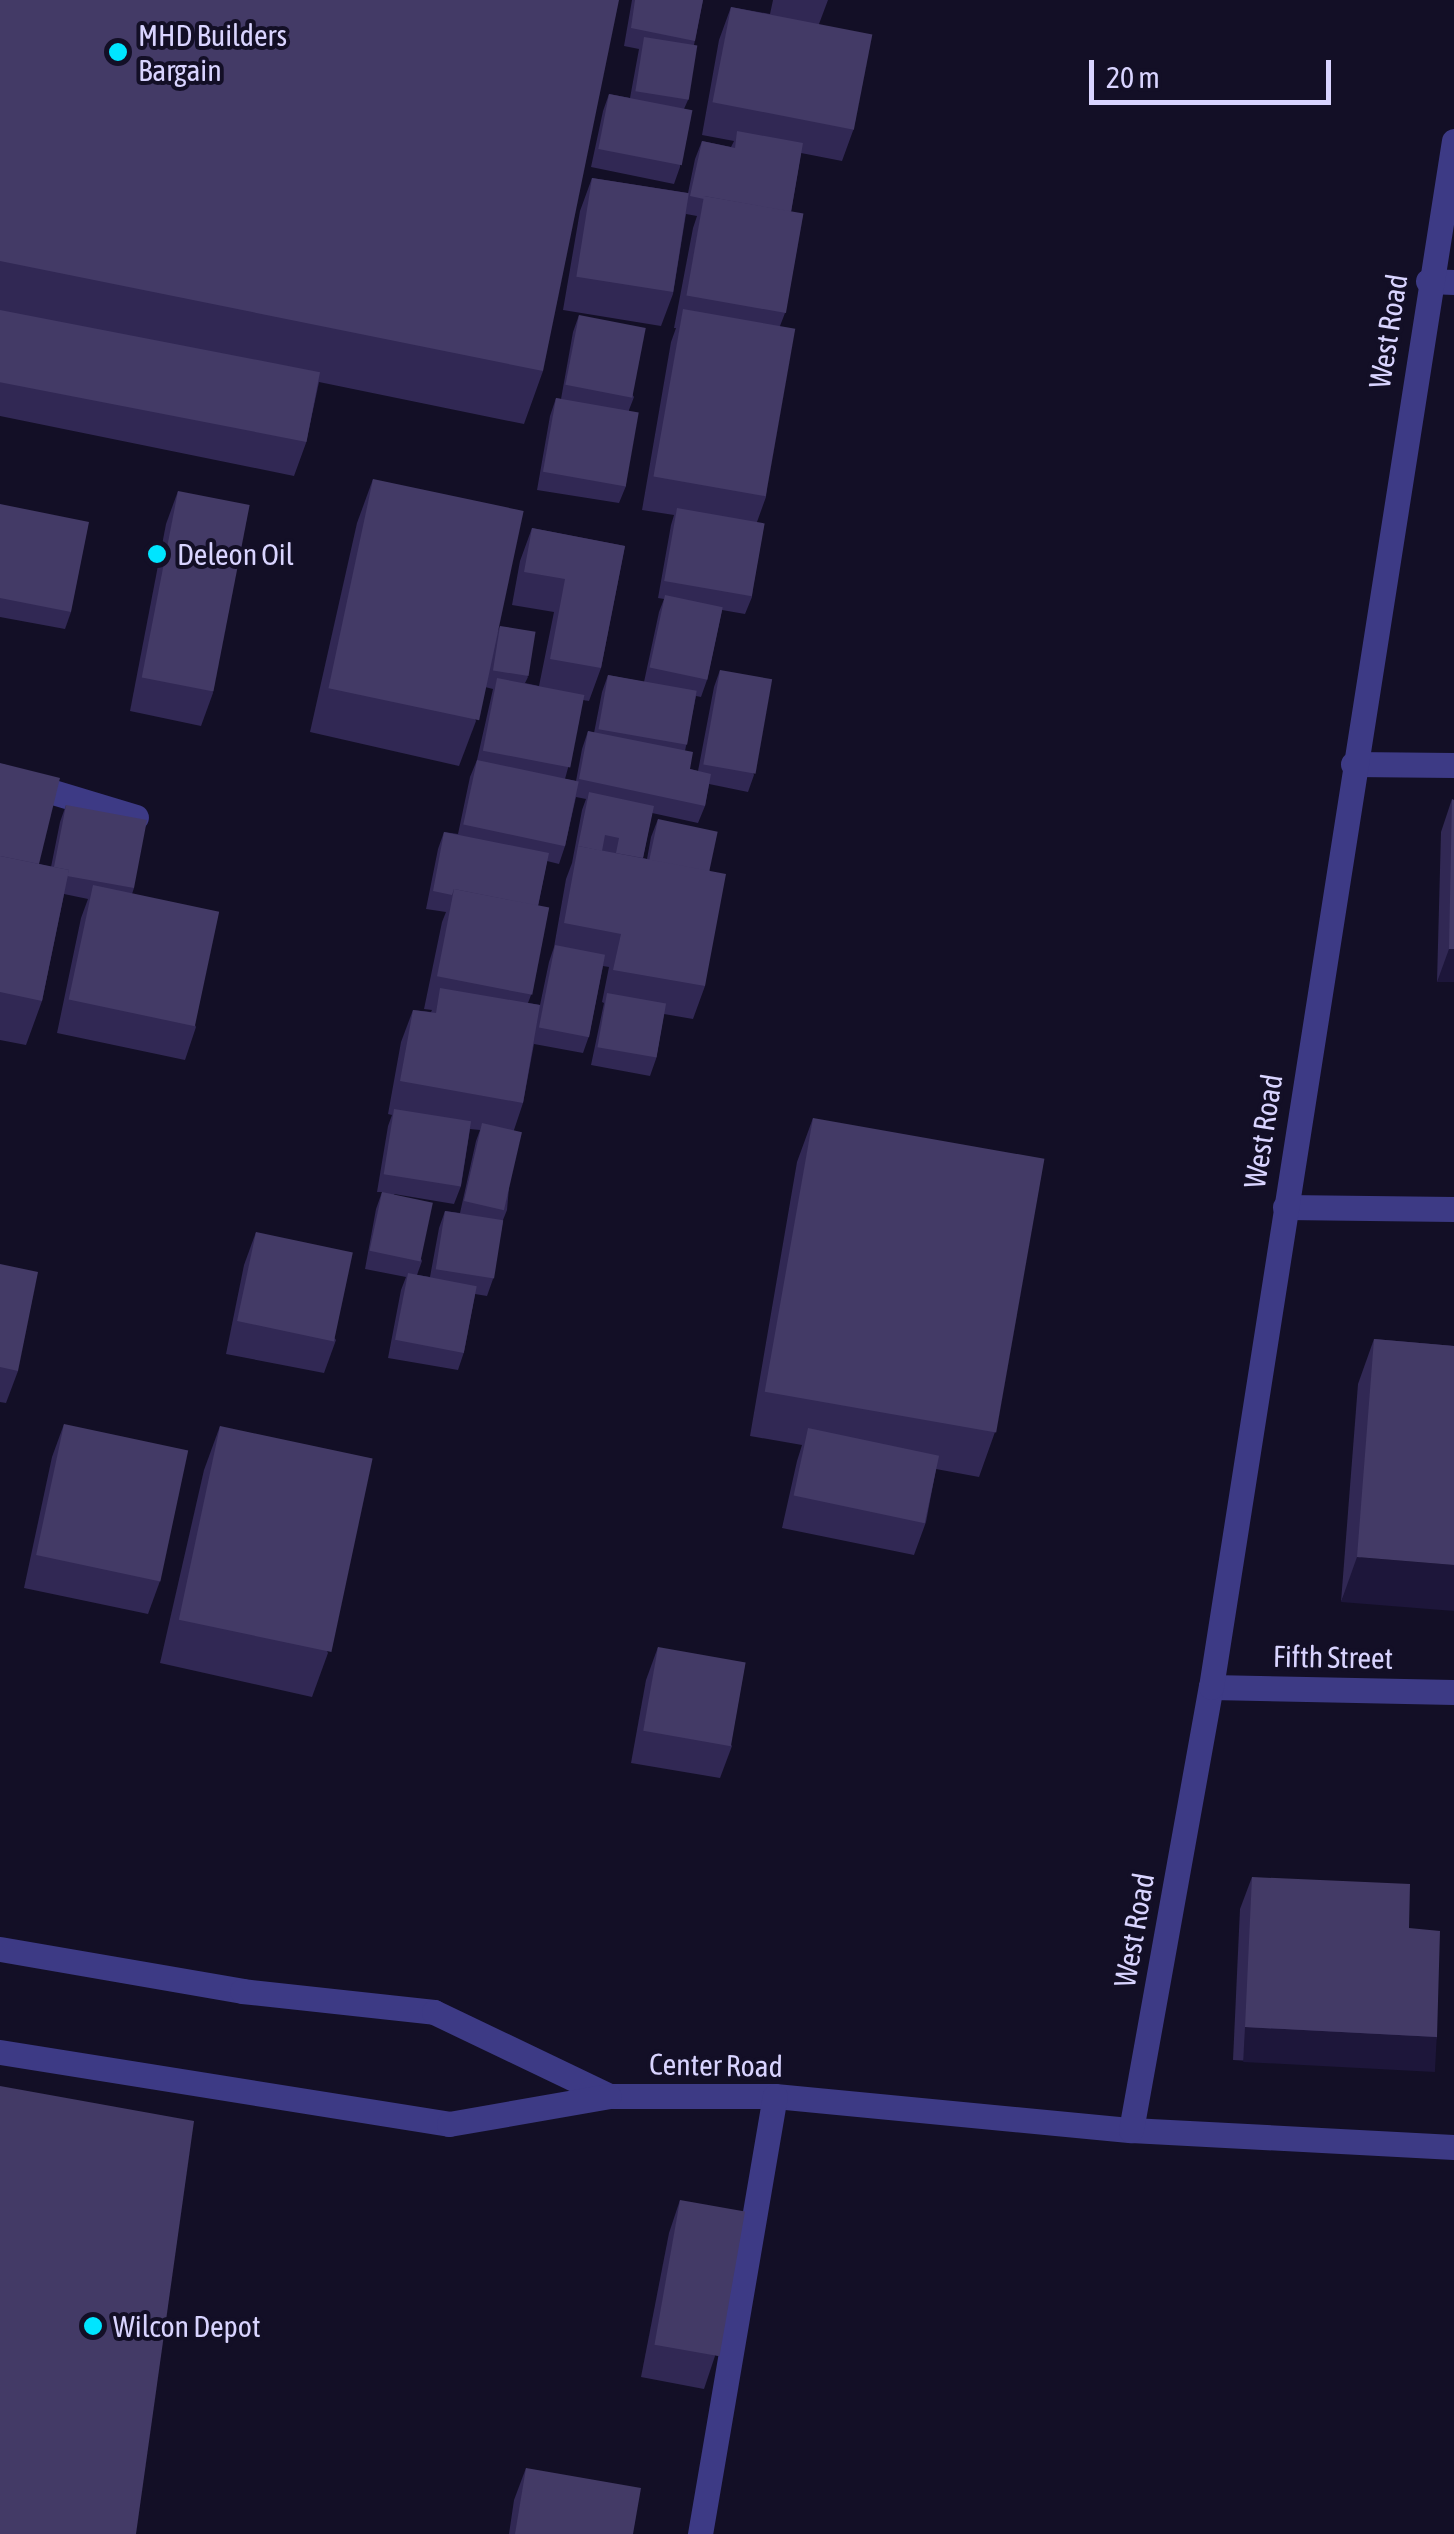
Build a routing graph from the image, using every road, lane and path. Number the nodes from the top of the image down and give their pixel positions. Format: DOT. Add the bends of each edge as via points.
graph roads {
  1 [pos="1454,141"];
  2 [pos="1441,282"];
  3 [pos="1354,764"];
  4 [pos="1454,765"];
  5 [pos="0,776"];
  6 [pos="136,816"];
  7 [pos="1285,1207"];
  8 [pos="1454,1209"];
  9 [pos="1211,1687"];
  10 [pos="1454,1692"];
  11 [pos="0,1948"];
  12 [pos="0,2052"];
  13 [pos="610,2096"];
  14 [pos="775,2096"];
  15 [pos="1131,2130"];
  16 [pos="1454,2147"];
  17 [pos="700,2534"];
  1 -- 2 [label="street, West Road"];
  2 -- 3 [label="street, West Road"];
  3 -- 4 [label="street"];
  3 -- 7 [label="street, West Road"];
  5 -- 6 [label="street"];
  7 -- 8 [label="street"];
  7 -- 9 [label="street, West Road"];
  9 -- 10 [label="street, Fifth Street"];
  9 -- 15 [label="street, West Road"];
  11 -- 13 [label="street, Center Road" via="242,1991 434,2012"];
  12 -- 13 [label="street" via="448,2124"];
  13 -- 14 [label="street, Center Road"];
  14 -- 15 [label="street, Center Road"];
  14 -- 17 [label="street"];
  15 -- 16 [label="street, Center Road"];
}
